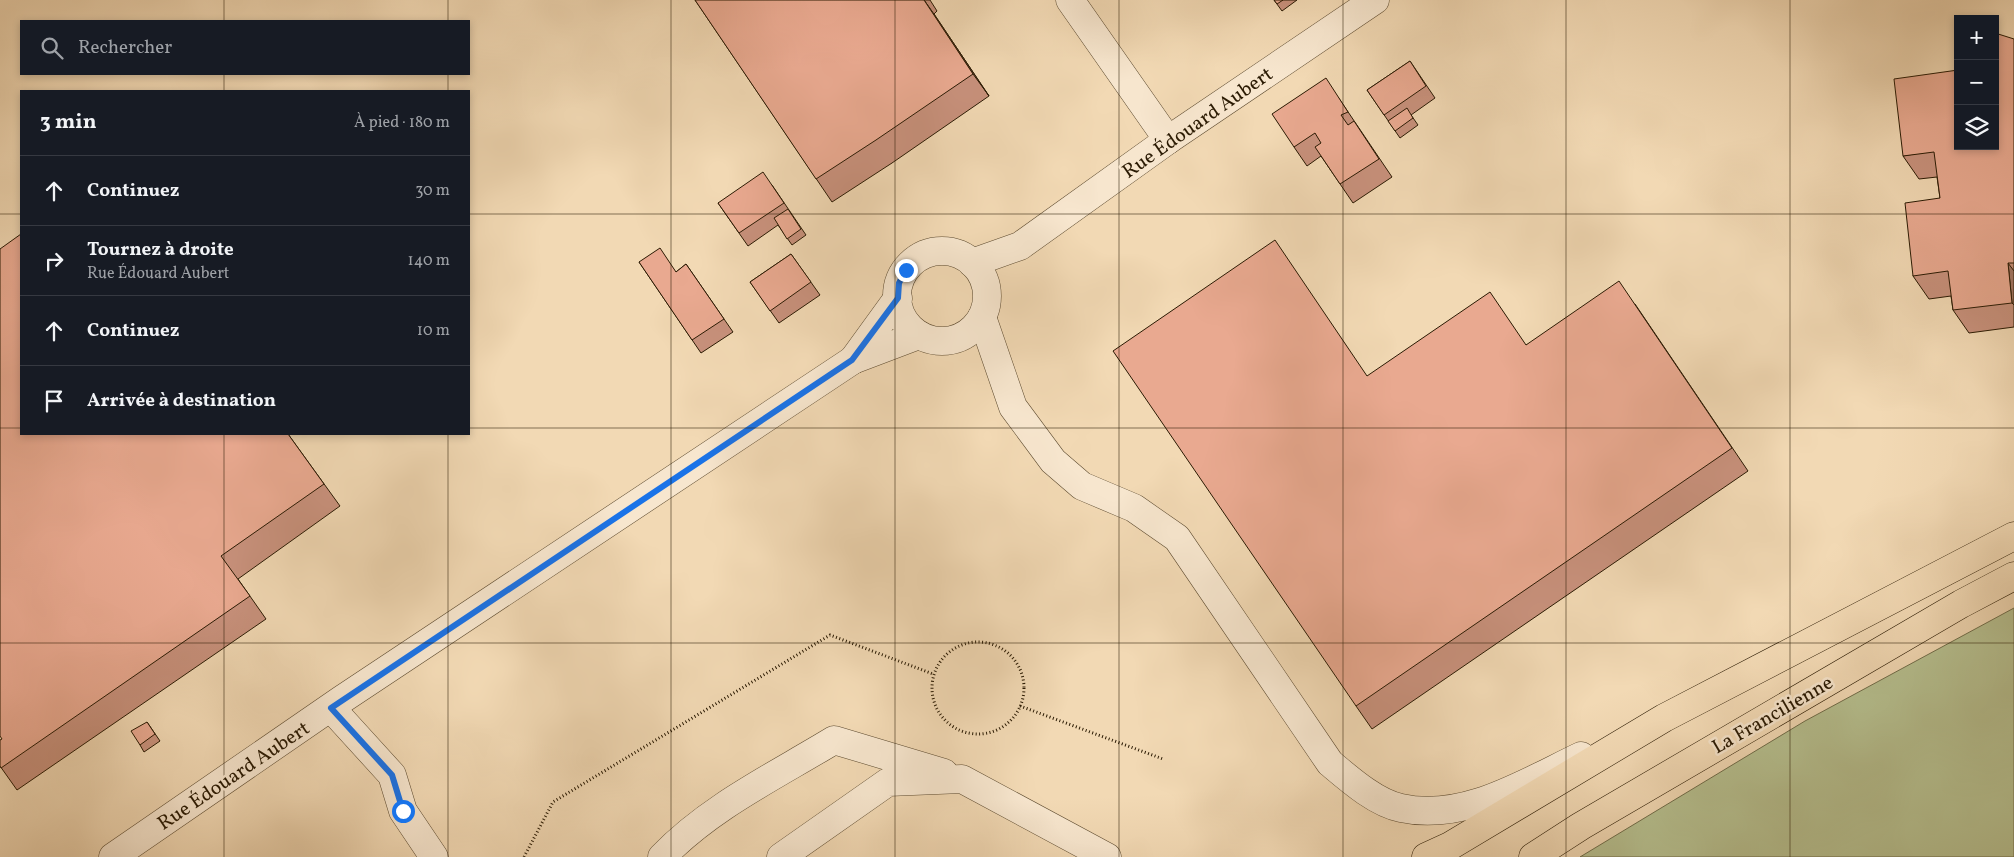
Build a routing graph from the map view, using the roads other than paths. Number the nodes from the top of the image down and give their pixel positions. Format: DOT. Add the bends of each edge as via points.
graph roads {
  1 [pos="1070,0"];
  2 [pos="1375,0"];
  3 [pos="1168,140"];
  4 [pos="1020,246"];
  5 [pos="972,263"];
  6 [pos="898,298"];
  7 [pos="984,310"];
  8 [pos="919,335"];
  9 [pos="852,360"];
  10 [pos="2014,536"];
  11 [pos="2014,576"];
  12 [pos="331,708"];
  13 [pos="1664,718"];
  14 [pos="962,778"];
  15 [pos="113,857"];
  16 [pos="434,857"];
  17 [pos="662,857"];
  18 [pos="781,857"];
  19 [pos="1107,857"];
  20 [pos="1426,857"];
  21 [pos="1533,857"];
  1 -- 3 [label="street"];
  2 -- 3 [label="street, Rue Édouard Aubert"];
  3 -- 4 [label="street, Rue Édouard Aubert"];
  4 -- 5 [label="street, Rue Édouard Aubert"];
  4 -- 7 [label="street, Rue Édouard Aubert"];
  5 -- 6 [label="street" via="945,251 916,259 899,283"];
  5 -- 7 [label="street" via="982,274 986,288"];
  6 -- 8 [label="street" via="900,312"];
  6 -- 9 [label="street, Rue Édouard Aubert"];
  7 -- 8 [label="street" via="967,333 947,341"];
  7 -- 13 [label="street" via="1013,407 1053,461 1082,486 1134,508 1178,538 1330,763 1361,789 1400,808 1445,811 1484,801"];
  8 -- 9 [label="street, Rue Édouard Aubert"];
  9 -- 12 [label="street, Rue Édouard Aubert"];
  10 -- 13 [label="highway"];
  11 -- 21 [label="highway, La Francilienne" via="1943,614"];
  12 -- 15 [label="street, Rue Édouard Aubert"];
  12 -- 16 [label="street" via="392,775 403,811"];
  13 -- 20 [label="highway" via="1450,846"];
  14 -- 17 [label="street" via="834,740 709,816"];
  14 -- 18 [label="street" via="888,782"];
  14 -- 19 [label="street"];
}
